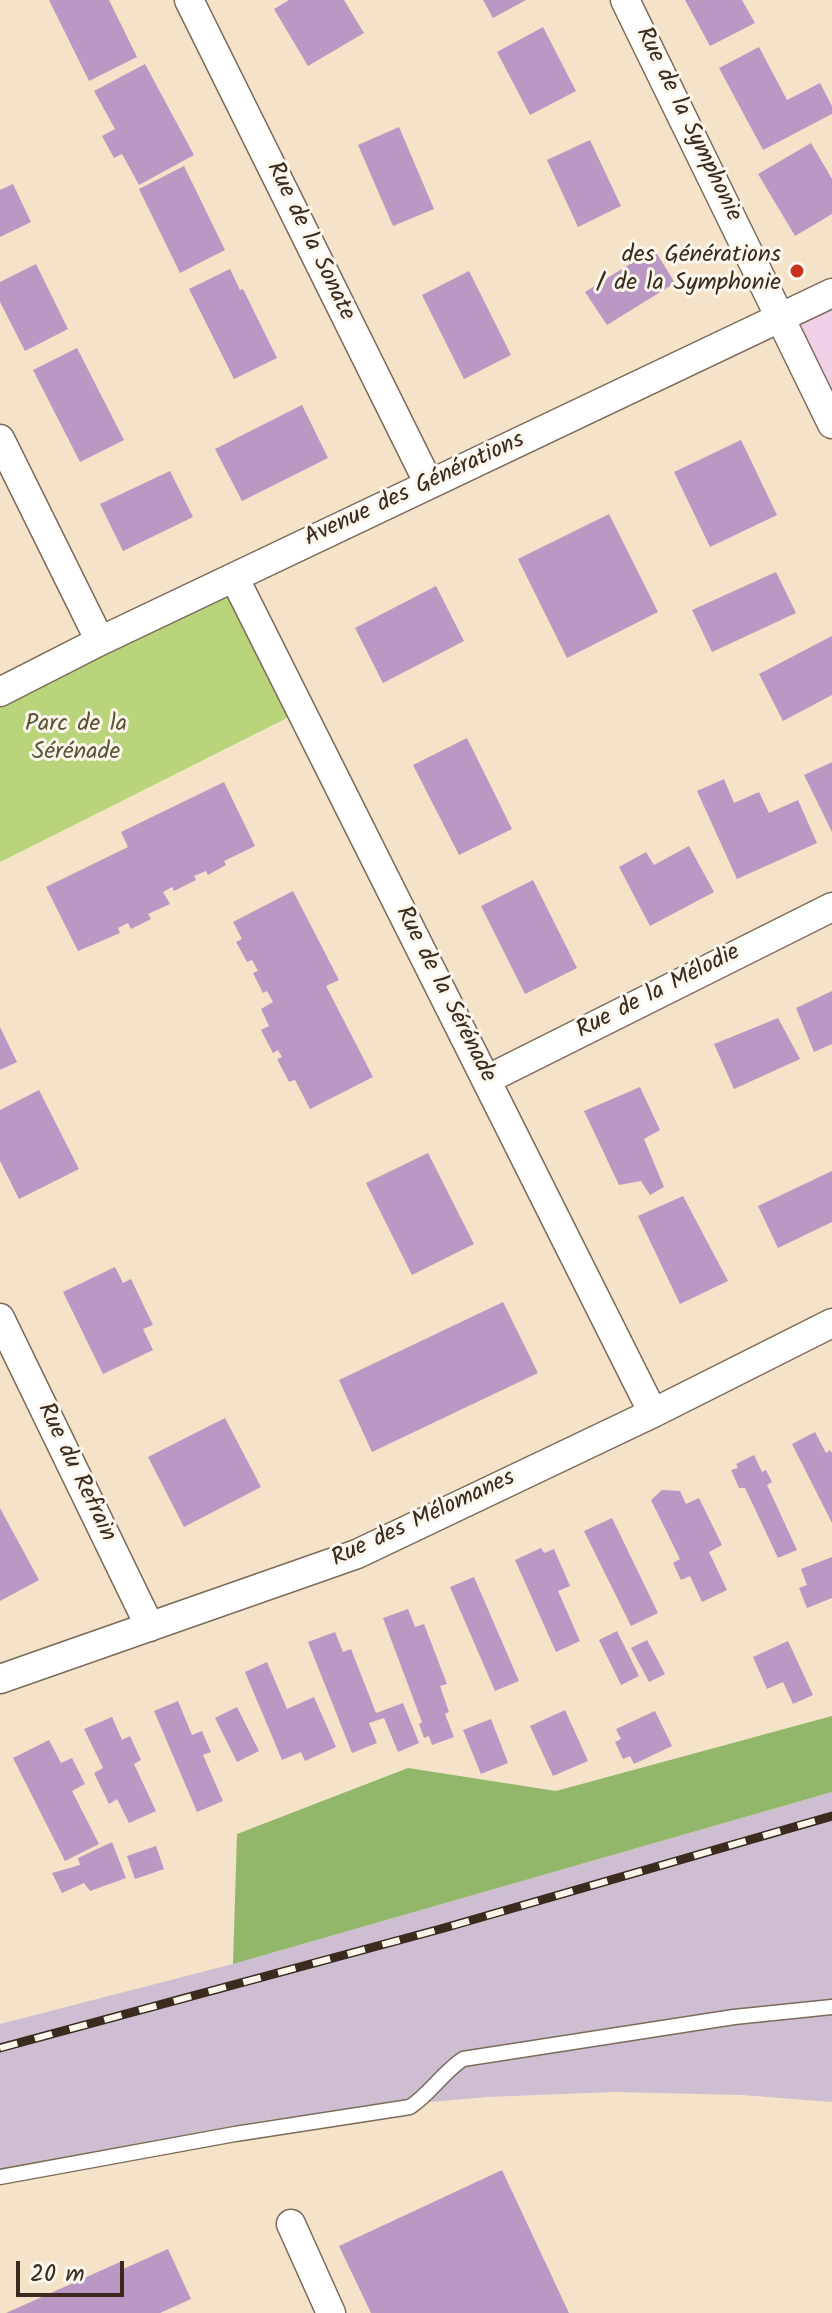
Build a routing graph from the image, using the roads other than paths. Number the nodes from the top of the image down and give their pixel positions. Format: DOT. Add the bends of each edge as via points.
graph roads {
  1 [pos="189,0"];
  2 [pos="625,0"];
  3 [pos="832,293"];
  4 [pos="782,317"];
  5 [pos="832,424"];
  6 [pos="0,439"];
  7 [pos="429,484"];
  8 [pos="234,577"];
  9 [pos="100,641"];
  10 [pos="0,692"];
  11 [pos="832,907"];
  12 [pos="486,1080"];
  13 [pos="0,1318"];
  14 [pos="832,1323"];
  15 [pos="653,1413"];
  16 [pos="150,1627"];
  17 [pos="0,1679"];
  18 [pos="832,2007"];
  19 [pos="0,2177"];
  20 [pos="291,2224"];
  21 [pos="331,2313"];
  1 -- 7 [label="street, Rue de la Sonate"];
  2 -- 4 [label="street, Rue de la Symphonie"];
  3 -- 4 [label="street, Avenue des Générations"];
  4 -- 5 [label="street, Rue de la Symphonie"];
  4 -- 7 [label="street, Avenue des Générations"];
  6 -- 9 [label="street"];
  7 -- 8 [label="street, Avenue des Générations"];
  8 -- 9 [label="street, Avenue des Générations"];
  8 -- 12 [label="street, Rue de la Sérénade"];
  9 -- 10 [label="street, Avenue des Générations"];
  11 -- 12 [label="street, Rue de la Mélodie"];
  12 -- 15 [label="street, Rue de la Sérénade"];
  13 -- 16 [label="street, Rue du Refrain"];
  14 -- 15 [label="street, Rue des Mélomanes"];
  15 -- 16 [label="street, Rue des Mélomanes" via="357,1554"];
  16 -- 17 [label="street, Rue des Mélomanes"];
  18 -- 19 [label="lane" via="463,2059 410,2107"];
  20 -- 21 [label="street"];
}
